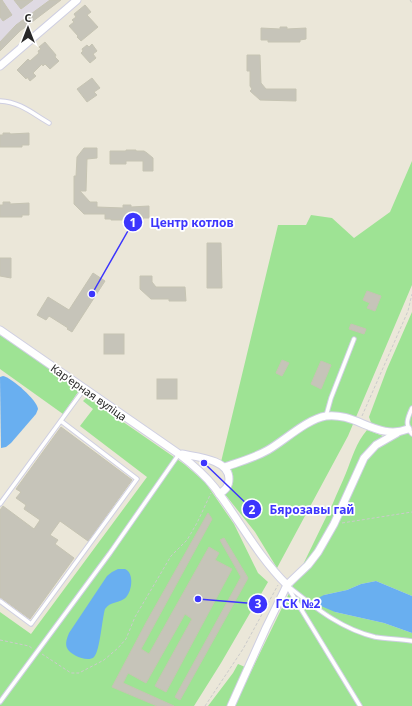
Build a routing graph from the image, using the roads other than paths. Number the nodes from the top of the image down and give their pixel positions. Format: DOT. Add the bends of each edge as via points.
graph roads {
  1 [pos="76,0"];
  2 [pos="0,66"];
  3 [pos="0,102"];
  4 [pos="49,124"];
  5 [pos="0,330"];
  6 [pos="354,339"];
  7 [pos="84,389"];
  8 [pos="412,408"];
  9 [pos="326,416"];
  10 [pos="61,421"];
  11 [pos="411,430"];
  12 [pos="397,433"];
  13 [pos="179,454"];
  14 [pos="225,467"];
  15 [pos="216,490"];
  16 [pos="0,504"];
  17 [pos="286,585"];
  18 [pos="0,601"];
  19 [pos="412,641"];
  20 [pos="0,702"];
  21 [pos="231,706"];
  22 [pos="360,706"];
  1 -- 2 [label="street"];
  3 -- 4 [label="lane" via="20,104"];
  5 -- 7 [label="street, Карʼерная вуліца"];
  6 -- 9 [label="lane"];
  7 -- 10 [label="lane"];
  7 -- 13 [label="street, Карʼерная вуліца"];
  8 -- 11 [label="lane" via="407,421"];
  9 -- 12 [label="street" via="344,417 379,431"];
  9 -- 14 [label="street" via="315,419 259,455"];
  10 -- 16 [label="lane"];
  10 -- 18 [label="lane" via="137,479 31,624"];
  11 -- 12 [label="street"];
  12 -- 17 [label="street" via="376,445 364,458 323,544 313,559"];
  13 -- 14 [label="street, Карʼерная вуліца" via="209,460"];
  13 -- 15 [label="street, Карʼерная вуліца" via="195,466"];
  13 -- 20 [label="lane" via="110,554"];
  14 -- 15 [label="street" via="229,474 229,483 226,488"];
  15 -- 17 [label="street, Карʼерная вуліца" via="269,566"];
  17 -- 19 [label="lane" via="321,613 352,630 377,637"];
  17 -- 21 [label="street"];
  17 -- 22 [label="lane"];
}
